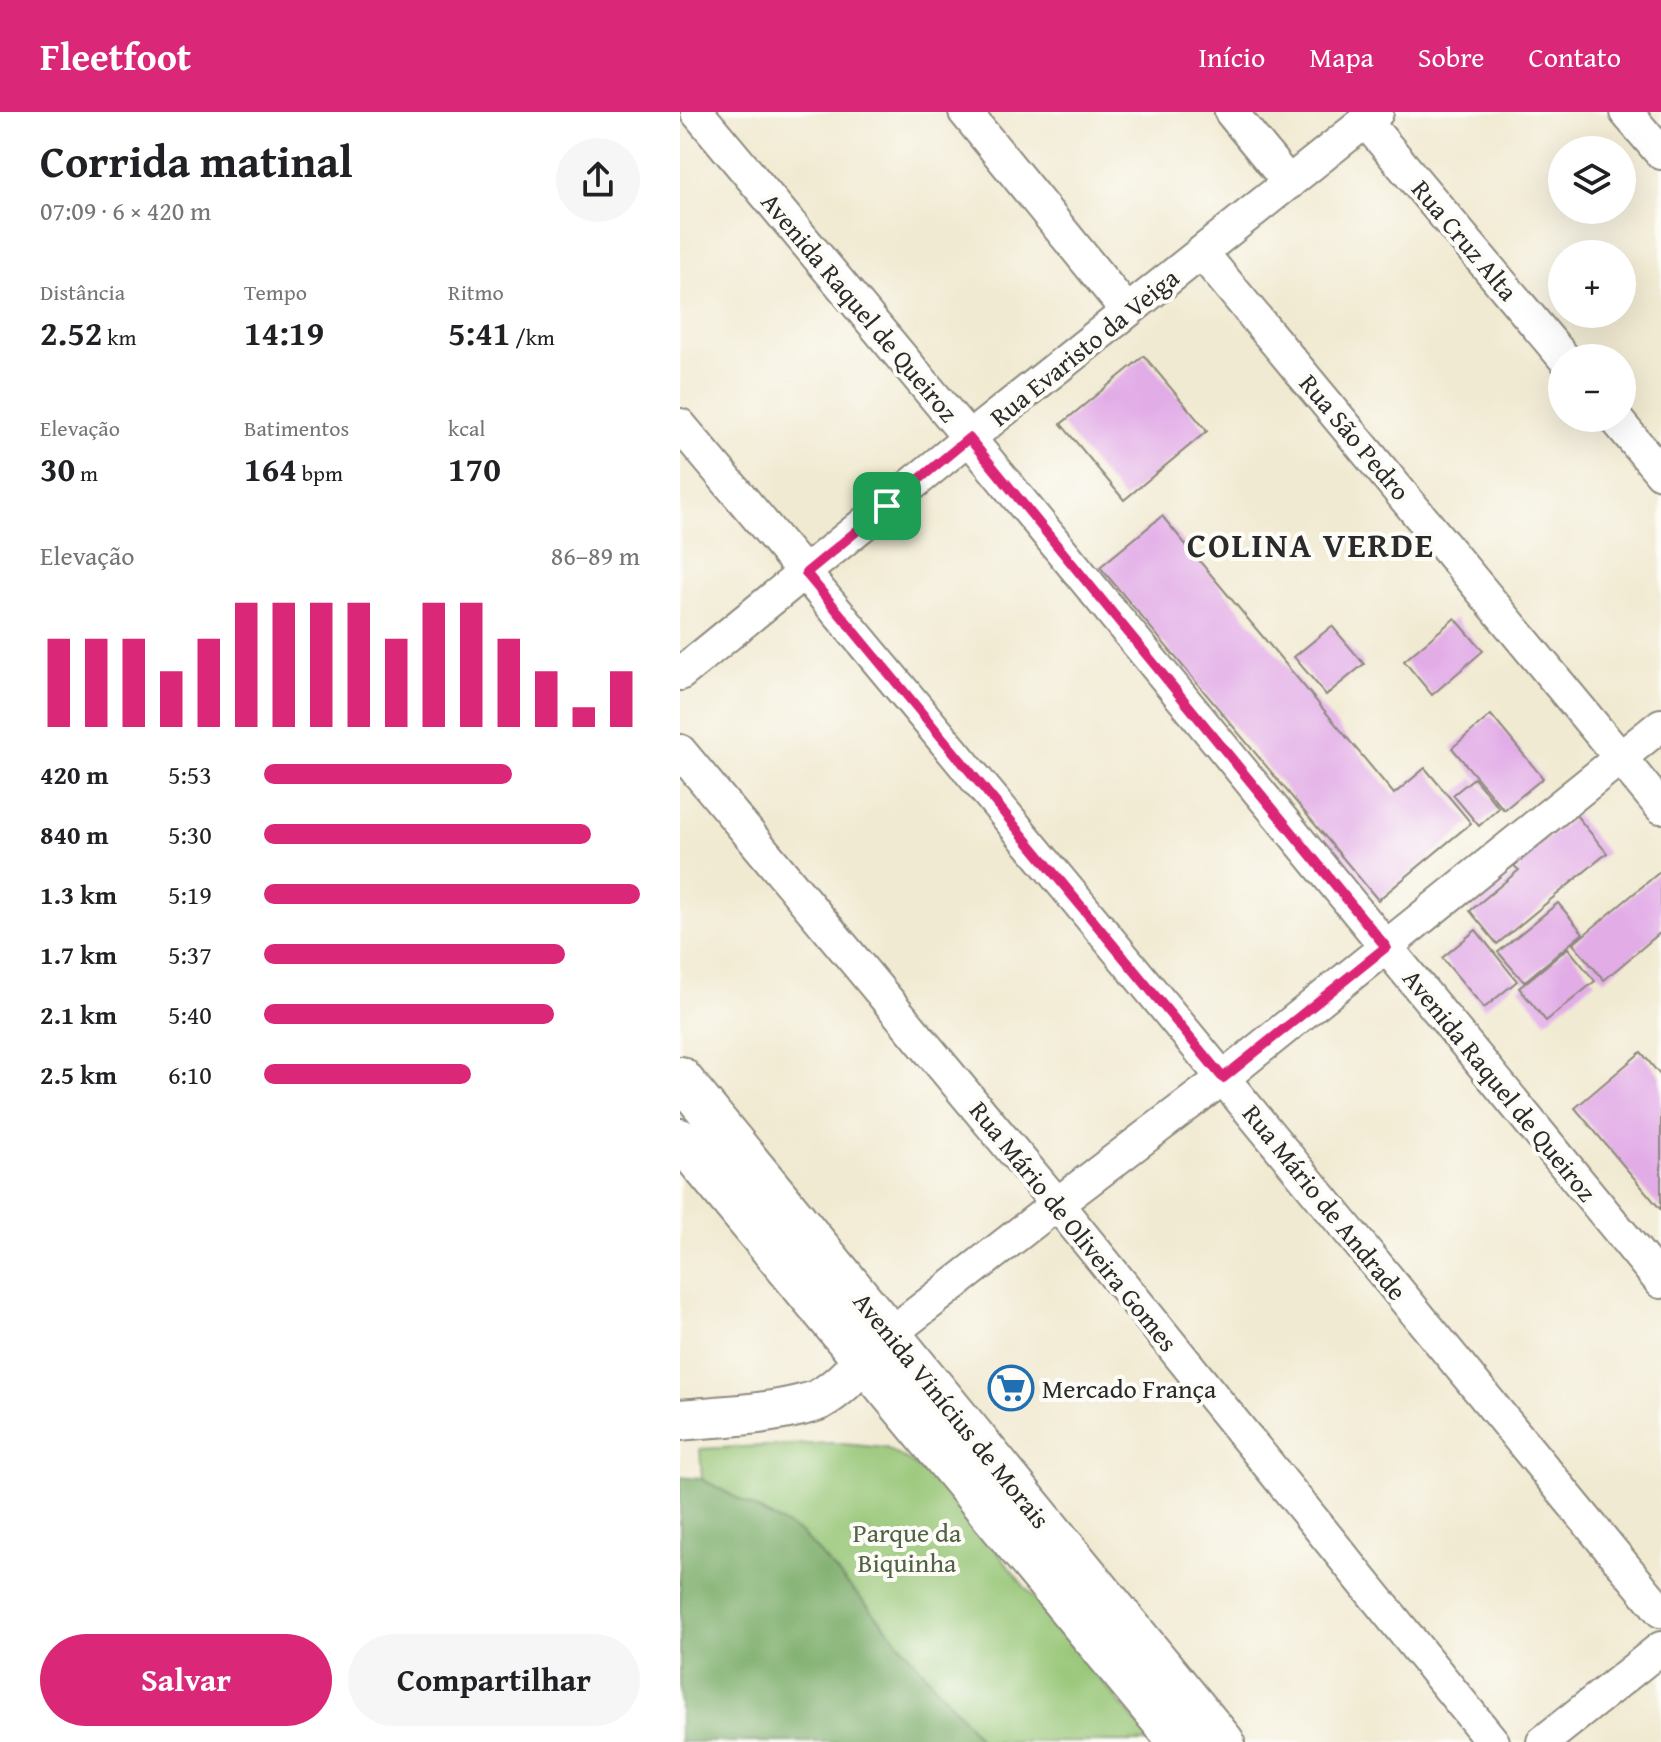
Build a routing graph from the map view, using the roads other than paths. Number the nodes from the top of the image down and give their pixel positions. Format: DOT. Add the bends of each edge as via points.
graph roads {
  1 [pos="697,112"];
  2 [pos="965,112"];
  3 [pos="1231,112"];
  4 [pos="1626,112"];
  5 [pos="1372,117"];
  6 [pos="1661,153"];
  7 [pos="1289,183"];
  8 [pos="1202,253"];
  9 [pos="1127,311"];
  10 [pos="1553,344"];
  11 [pos="680,425"];
  12 [pos="1627,432"];
  13 [pos="969,438"];
  14 [pos="1661,473"];
  15 [pos="806,573"];
  16 [pos="680,674"];
  17 [pos="1661,725"];
  18 [pos="680,751"];
  19 [pos="1620,758"];
  20 [pos="1661,807"];
  21 [pos="1386,947"];
  22 [pos="680,1077"];
  23 [pos="1223,1078"];
  24 [pos="693,1120"];
  25 [pos="680,1139"];
  26 [pos="1057,1204"];
  27 [pos="1661,1282"];
  28 [pos="876,1347"];
  29 [pos="680,1420"];
  30 [pos="1661,1611"];
  31 [pos="1661,1648"];
  32 [pos="1179,1742"];
  33 [pos="1224,1742"];
  34 [pos="1493,1742"];
  35 [pos="1543,1742"];
  1 -- 13 [label="street, Avenida Raquel de Queiroz"];
  2 -- 9 [label="street"];
  3 -- 7 [label="street"];
  4 -- 6 [label="street"];
  5 -- 7 [label="street, Rua Evaristo da Veiga"];
  5 -- 10 [label="street, Rua Cruz Alta"];
  7 -- 8 [label="street, Rua Evaristo da Veiga"];
  8 -- 9 [label="street, Rua Evaristo da Veiga"];
  8 -- 19 [label="street, Rua São Pedro"];
  9 -- 13 [label="street, Rua Evaristo da Veiga"];
  11 -- 15 [label="street, Rua Mário de Andrade"];
  12 -- 14 [label="street"];
  13 -- 15 [label="street, Rua Evaristo da Veiga"];
  13 -- 21 [label="street, Avenida Raquel de Queiroz"];
  15 -- 16 [label="street, Rua Evaristo da Veiga"];
  15 -- 23 [label="street, Rua Mário de Andrade"];
  17 -- 19 [label="street"];
  18 -- 26 [label="street, Rua Mário de Oliveira Gomes"];
  19 -- 20 [label="street, Rua São Pedro"];
  19 -- 21 [label="street"];
  21 -- 23 [label="street"];
  21 -- 27 [label="street, Avenida Raquel de Queiroz"];
  22 -- 24 [label="street, Avenida Vinícius de Morais"];
  23 -- 26 [label="street"];
  23 -- 30 [label="street, Rua Mário de Andrade"];
  24 -- 28 [label="street, Avenida Vinícius de Morais"];
  25 -- 28 [label="street, Avenida Vinícius de Morais"];
  26 -- 28 [label="street"];
  26 -- 34 [label="street, Rua Mário de Oliveira Gomes"];
  28 -- 29 [label="street" via="818,1400 759,1413"];
  28 -- 32 [label="street, Avenida Vinícius de Morais"];
  28 -- 33 [label="street, Avenida Vinícius de Morais"];
  31 -- 35 [label="street"];
}
